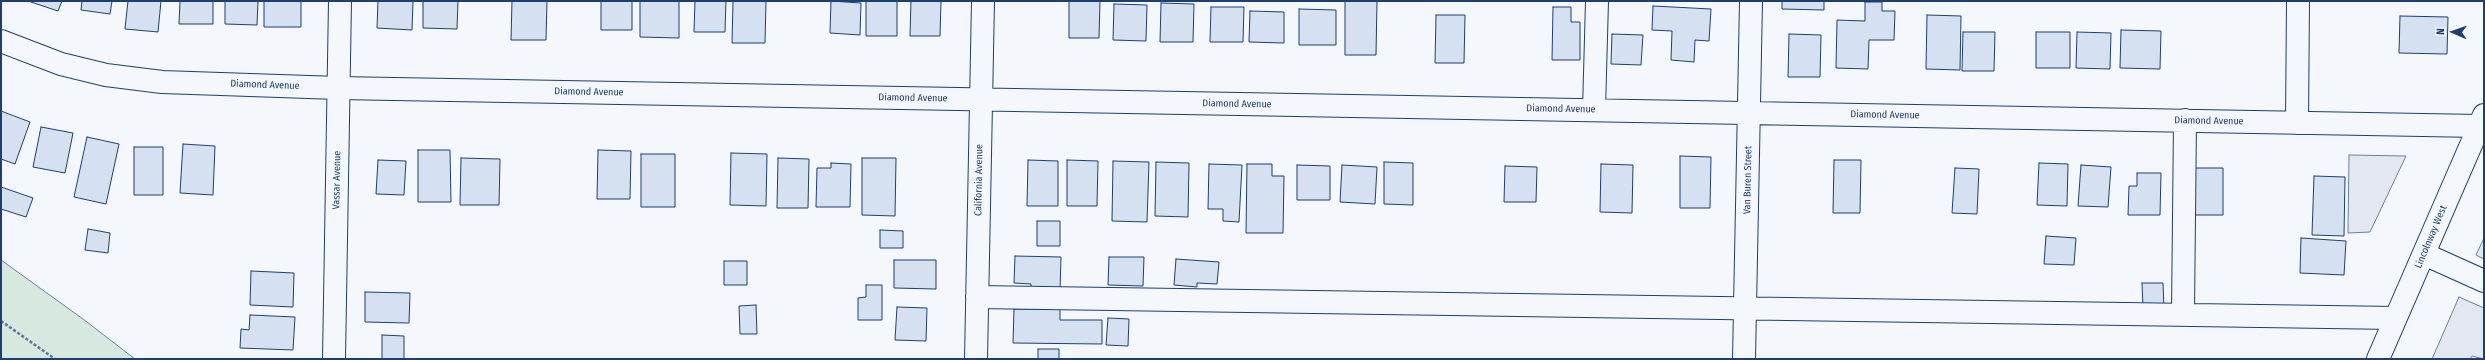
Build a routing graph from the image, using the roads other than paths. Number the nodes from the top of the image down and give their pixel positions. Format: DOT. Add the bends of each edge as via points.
graph roads {
  1 [pos="340,1"];
  2 [pos="983,1"];
  3 [pos="1597,1"];
  4 [pos="1751,1"];
  5 [pos="2298,1"];
  6 [pos="1,40"];
  7 [pos="338,88"];
  8 [pos="981,100"];
  9 [pos="1594,110"];
  10 [pos="1749,113"];
  11 [pos="2184,120"];
  12 [pos="2482,121"];
  13 [pos="2297,123"];
  14 [pos="2424,254"];
  15 [pos="2484,281"];
  16 [pos="977,297"];
  17 [pos="1745,309"];
  18 [pos="2183,313"];
  19 [pos="2395,318"];
  20 [pos="334,359"];
  21 [pos="976,359"];
  22 [pos="1744,359"];
  23 [pos="2378,359"];
  1 -- 7 [label="street, Vassar Avenue"];
  2 -- 8 [label="street, California Avenue"];
  3 -- 9 [label="street"];
  4 -- 10 [label="street, Van Buren Street"];
  5 -- 13 [label="street"];
  6 -- 7 [label="street, Diamond Avenue" via="61,64 106,75 162,82"];
  7 -- 8 [label="street, Diamond Avenue"];
  7 -- 20 [label="street, Vassar Avenue"];
  8 -- 9 [label="street, Diamond Avenue"];
  8 -- 16 [label="street, California Avenue"];
  9 -- 10 [label="street, Diamond Avenue"];
  10 -- 11 [label="street, Diamond Avenue"];
  10 -- 17 [label="street, Van Buren Street"];
  11 -- 13 [label="street, Diamond Avenue"];
  11 -- 18 [label="street"];
  12 -- 13 [label="street, Diamond Avenue"];
  12 -- 14 [label="street, Lincolnway West"];
  14 -- 15 [label="street"];
  14 -- 19 [label="street, Lincolnway West"];
  16 -- 17 [label="street"];
  16 -- 21 [label="street, California Avenue"];
  17 -- 18 [label="street"];
  17 -- 22 [label="street, Van Buren Street"];
  18 -- 19 [label="street"];
  19 -- 23 [label="street, Lincolnway West"];
}
